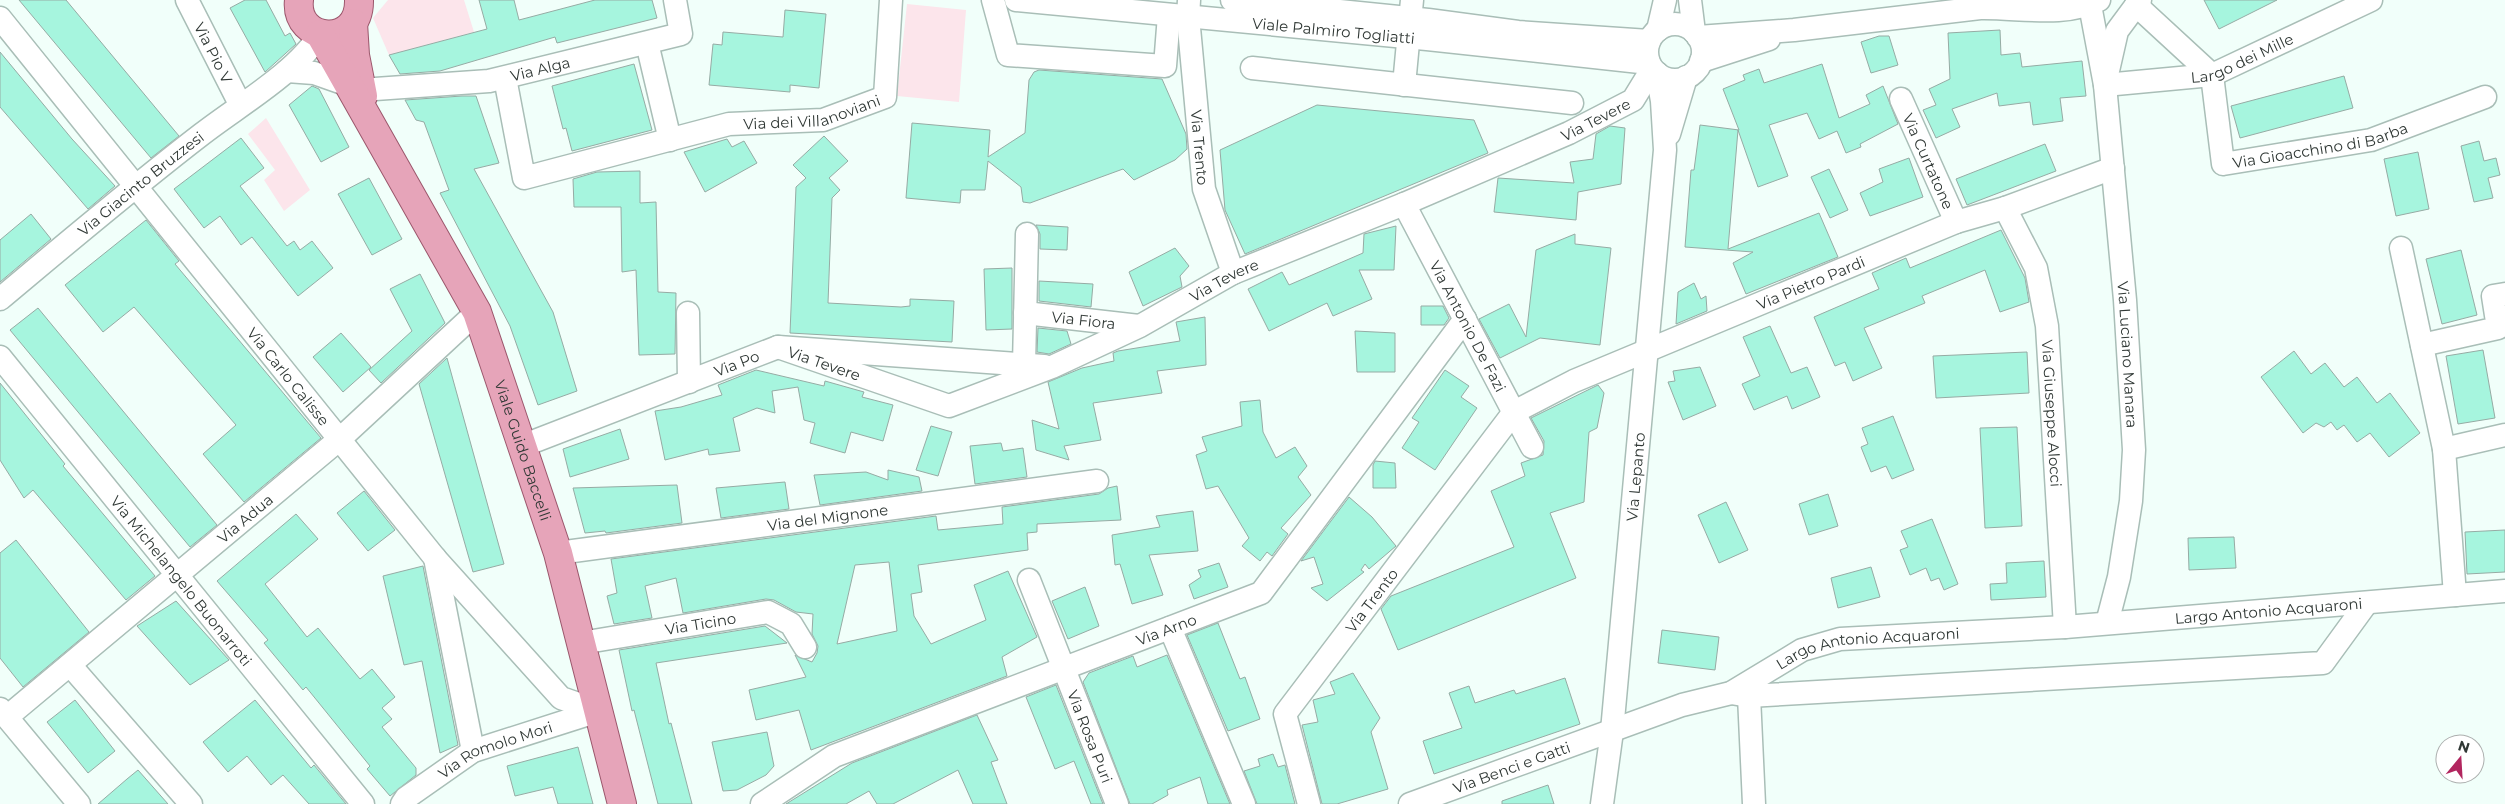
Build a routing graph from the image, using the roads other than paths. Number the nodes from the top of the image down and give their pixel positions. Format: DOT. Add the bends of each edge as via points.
graph roads {
  1 [pos="186,0"];
  2 [pos="300,0"];
  3 [pos="674,0"];
  4 [pos="891,0"];
  5 [pos="993,0"];
  6 [pos="1016,0"];
  7 [pos="1232,0"];
  8 [pos="1665,0"];
  9 [pos="1690,0"];
  10 [pos="2371,0"];
  11 [pos="2094,2"];
  12 [pos="2138,2"];
  13 [pos="361,9"];
  14 [pos="1182,11"];
  15 [pos="0,18"];
  16 [pos="1410,19"];
  17 [pos="1794,30"];
  18 [pos="320,34"];
  19 [pos="1696,35"];
  20 [pos="647,43"];
  21 [pos="1653,55"];
  22 [pos="1701,61"];
  23 [pos="1252,68"];
  24 [pos="286,71"];
  25 [pos="2212,75"];
  26 [pos="505,78"];
  27 [pos="1686,78"];
  28 [pos="1404,85"];
  29 [pos="2105,85"];
  30 [pos="355,87"];
  31 [pos="2485,96"];
  32 [pos="1901,99"];
  33 [pos="1572,103"];
  34 [pos="240,104"];
  35 [pos="670,140"];
  36 [pos="1665,150"];
  37 [pos="2113,168"];
  38 [pos="134,187"];
  39 [pos="1404,204"];
  40 [pos="2005,208"];
  41 [pos="1956,222"];
  42 [pos="1027,234"];
  43 [pos="2401,248"];
  44 [pos="1234,273"];
  45 [pos="2505,294"];
  46 [pos="0,299"];
  47 [pos="477,312"];
  48 [pos="1025,313"];
  49 [pos="688,314"];
  50 [pos="1465,319"];
  51 [pos="1140,326"];
  52 [pos="2422,345"];
  53 [pos="778,347"];
  54 [pos="1647,350"];
  55 [pos="0,357"];
  56 [pos="1024,365"];
  57 [pos="1052,367"];
  58 [pos="689,382"];
  59 [pos="1514,412"];
  60 [pos="2505,435"];
  61 [pos="341,438"];
  62 [pos="522,446"];
  63 [pos="1532,446"];
  64 [pos="2444,449"];
  65 [pos="1097,481"];
  66 [pos="558,553"];
  67 [pos="435,558"];
  68 [pos="178,576"];
  69 [pos="1029,580"];
  70 [pos="2505,591"];
  71 [pos="2455,595"];
  72 [pos="2366,604"];
  73 [pos="2107,623"];
  74 [pos="2065,627"];
  75 [pos="1170,628"];
  76 [pos="580,644"];
  77 [pos="805,647"];
  78 [pos="70,665"];
  79 [pos="1063,668"];
  80 [pos="1740,694"];
  81 [pos="598,711"];
  82 [pos="3,713"];
  83 [pos="1612,731"];
  84 [pos="474,751"];
  85 [pos="1606,798"];
  86 [pos="1415,803"];
  87 [pos="80,804"];
  88 [pos="192,804"];
  89 [pos="363,804"];
  90 [pos="402,804"];
  91 [pos="622,804"];
  92 [pos="762,804"];
  93 [pos="1117,804"];
  94 [pos="1244,804"];
  95 [pos="1308,804"];
  96 [pos="1754,804"];
  1 -- 34 [label="street, Via Pio V"];
  2 -- 18 [label="main road, Viale Guido Baccelli" via="303,20"];
  3 -- 20 [label="street, Via Alga" via="681,34"];
  4 -- 35 [label="street, Via dei Villanoviani" via="885,97 823,120 730,124"];
  5 -- 14 [label="street" via="1008,55 1164,66"];
  6 -- 14 [label="street, Viale Palmiro Togliatti"];
  7 -- 16 [label="street, Viale Palmiro Togliatti"];
  8 -- 21 [label="street, Via Lepanto"];
  9 -- 19 [label="street"];
  10 -- 25 [label="street, Largo dei Mille"];
  11 -- 17 [label="street" via="2059,10 1980,8"];
  11 -- 29 [label="street"];
  12 -- 25 [label="street"];
  12 -- 29 [label="street" via="2117,31"];
  13 -- 18 [label="main road, Viale Guido Baccelli" via="339,34"];
  13 -- 30 [label="main road, Viale Guido Baccelli"];
  14 -- 16 [label="street, Viale Palmiro Togliatti"];
  14 -- 44 [label="street, Via Trento" via="1204,189"];
  15 -- 38 [label="street, Via Carlo Calisse"];
  16 -- 21 [label="street, Viale Palmiro Togliatti" via="1518,32"];
  16 -- 28 [label="street"];
  17 -- 19 [label="street"];
  17 -- 22 [label="street"];
  18 -- 24 [label="street, Via Giacinto Bruzzesi"];
  18 -- 30 [label="main road, Viale Guido Baccelli"];
  19 -- 21 [label="street" via="1679,25 1668,25"];
  19 -- 22 [label="street" via="1702,48"];
  20 -- 26 [label="street, Via Alga"];
  20 -- 35 [label="street"];
  21 -- 27 [label="street" via="1671,79"];
  21 -- 36 [label="street, Via Lepanto" via="1662,102"];
  21 -- 39 [label="street, Via Tevere" via="1633,100 1569,132"];
  22 -- 27 [label="street"];
  23 -- 28 [label="street"];
  24 -- 30 [label="street" via="314,73"];
  24 -- 34 [label="street, Via Giacinto Bruzzesi"];
  25 -- 29 [label="street, Largo dei Mille"];
  25 -- 31 [label="street, Via Gioacchino di Barba" via="2223,164 2371,140"];
  26 -- 30 [label="street, Via Alga" via="489,82"];
  26 -- 35 [label="street, Via dei Villanoviani" via="524,178"];
  27 -- 36 [label="street, Via Lepanto"];
  28 -- 33 [label="street"];
  29 -- 37 [label="street, Via Luciano Manara"];
  30 -- 47 [label="main road, Viale Guido Baccelli" via="369,119"];
  32 -- 41 [label="street, Via Curtatone"];
  34 -- 38 [label="street, Via Giacinto Bruzzesi"];
  36 -- 54 [label="street, Via Lepanto"];
  37 -- 40 [label="street, Via Pietro Pardi"];
  37 -- 73 [label="street, Via Luciano Manara" via="2134,450 2131,501 2119,576"];
  38 -- 46 [label="street, Via Giacinto Bruzzesi"];
  38 -- 61 [label="street, Via Carlo Calisse"];
  39 -- 44 [label="street, Via Tevere"];
  39 -- 50 [label="street, Via Antonio De Fazi"];
  40 -- 41 [label="street, Via Pietro Pardi"];
  40 -- 74 [label="street, Via Giuseppe Alocci" via="2036,268 2046,326"];
  41 -- 54 [label="street, Via Pietro Pardi"];
  42 -- 48 [label="street"];
  43 -- 52 [label="street"];
  44 -- 51 [label="street, Via Tevere"];
  45 -- 52 [label="street" via="2493,296 2498,328"];
  47 -- 61 [label="street, Via Adua"];
  47 -- 62 [label="main road, Viale Guido Baccelli"];
  48 -- 51 [label="street, Via Fiora"];
  48 -- 56 [label="street"];
  49 -- 58 [label="street"];
  50 -- 59 [label="street, Via Antonio De Fazi"];
  50 -- 75 [label="street, Via Arno" via="1262,592"];
  51 -- 57 [label="street, Via Tevere"];
  52 -- 64 [label="street"];
  53 -- 56 [label="street, Via Po"];
  53 -- 57 [label="street, Via Tevere" via="949,406"];
  53 -- 58 [label="street, Via Po"];
  54 -- 59 [label="street, Via Pietro Pardi" via="1574,381"];
  54 -- 83 [label="street, Via Lepanto"];
  55 -- 68 [label="street, Via Michelangelo Buonarroti"];
  56 -- 57 [label="street, Via Po"];
  58 -- 62 [label="street, Via Po"];
  59 -- 63 [label="street, Via Antonio De Fazi"];
  59 -- 95 [label="street, Via Trento" via="1284,714"];
  60 -- 64 [label="street"];
  61 -- 67 [label="street, Via Carlo Calisse"];
  61 -- 68 [label="street, Via Adua"];
  62 -- 66 [label="main road, Viale Guido Baccelli"];
  64 -- 71 [label="street"];
  65 -- 66 [label="street, Via del Mignone"];
  66 -- 76 [label="main road, Viale Guido Baccelli"];
  67 -- 81 [label="street, Via Carlo Calisse" via="561,698"];
  67 -- 84 [label="street"];
  68 -- 78 [label="street, Via Adua"];
  68 -- 89 [label="street, Via Michelangelo Buonarroti"];
  69 -- 79 [label="street, Via Rosa Puri"];
  70 -- 71 [label="street"];
  71 -- 72 [label="street"];
  72 -- 73 [label="street, Largo Antonio Acquaroni"];
  72 -- 80 [label="street, Largo Antonio Acquaroni" via="2324,663"];
  73 -- 74 [label="street, Largo Antonio Acquaroni"];
  74 -- 80 [label="street, Largo Antonio Acquaroni" via="1840,639 1802,650"];
  75 -- 79 [label="street, Via Arno"];
  75 -- 94 [label="street"];
  76 -- 77 [label="street, Via Ticino" via="768,612 791,624"];
  76 -- 81 [label="main road, Viale Guido Baccelli"];
  78 -- 82 [label="street, Via Adua"];
  78 -- 88 [label="street"];
  79 -- 92 [label="street, Via Arno" via="834,756"];
  79 -- 93 [label="street, Via Rosa Puri"];
  80 -- 83 [label="street, Largo Antonio Acquaroni" via="1682,705"];
  80 -- 96 [label="street"];
  81 -- 84 [label="street, Via Romolo Mori"];
  81 -- 91 [label="main road, Viale Guido Baccelli"];
  82 -- 87 [label="street"];
  83 -- 85 [label="street, Via Lepanto"];
  83 -- 86 [label="street, Via Benci e Gatti"];
  84 -- 90 [label="street, Via Romolo Mori"];
}
